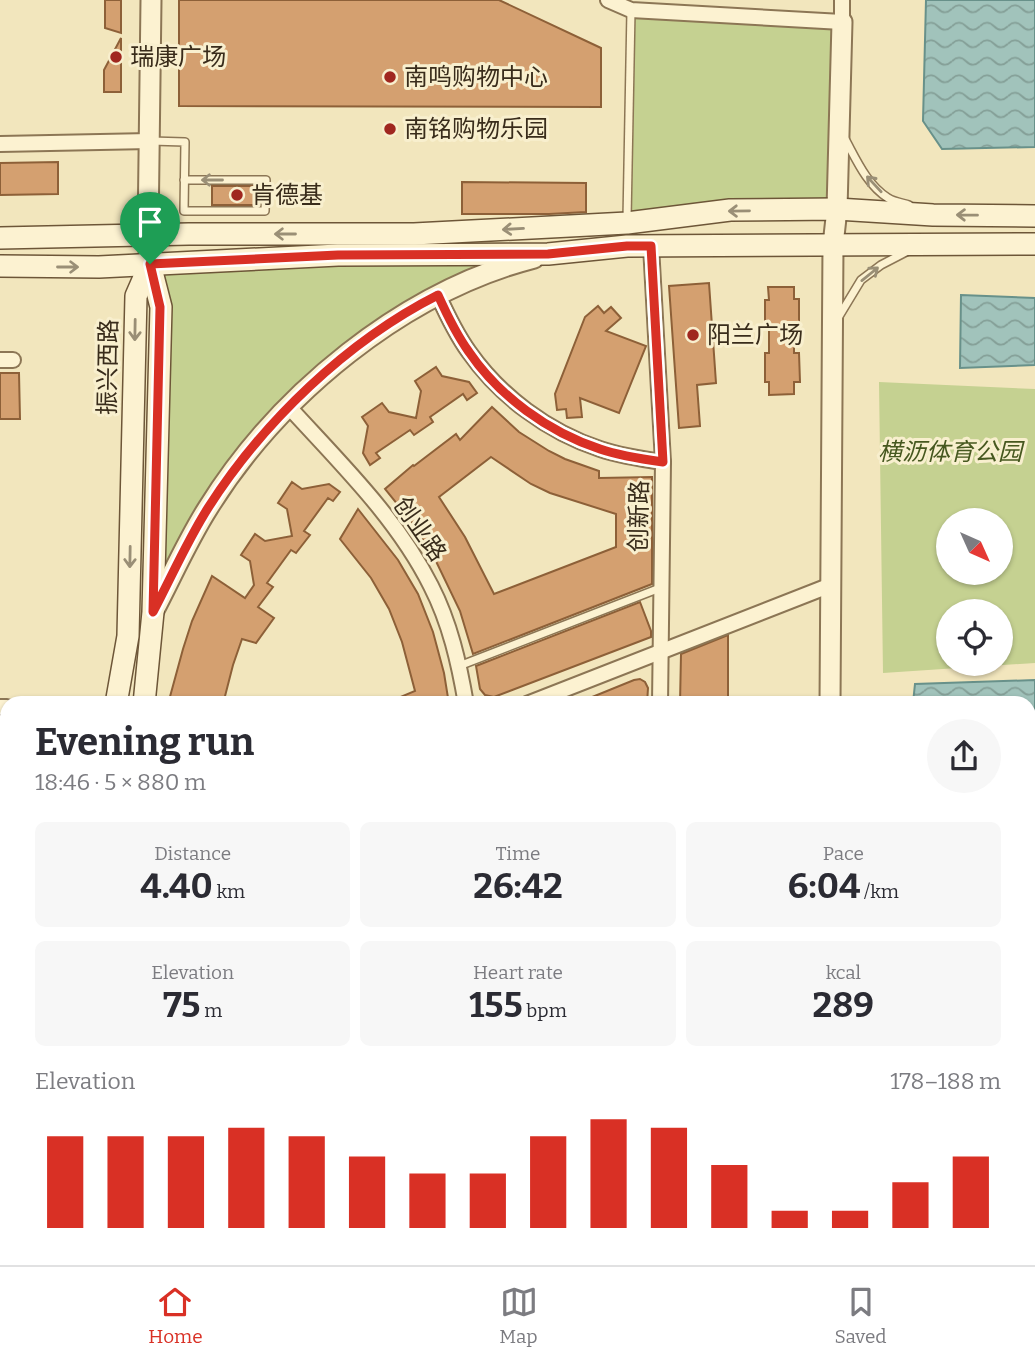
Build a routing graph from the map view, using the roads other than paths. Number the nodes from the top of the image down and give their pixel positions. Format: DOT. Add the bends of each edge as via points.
graph roads {
  1 [pos="151,0"];
  2 [pos="608,0"];
  3 [pos="842,0"];
  4 [pos="631,10"];
  5 [pos="842,22"];
  6 [pos="840,128"];
  7 [pos="150,141"];
  8 [pos="0,144"];
  9 [pos="184,180"];
  10 [pos="837,209"];
  11 [pos="933,215"];
  12 [pos="1035,216"];
  13 [pos="627,223"];
  14 [pos="148,236"];
  15 [pos="0,238"];
  16 [pos="929,244"];
  17 [pos="1035,244"];
  18 [pos="833,245"];
  19 [pos="651,246"];
  20 [pos="548,254"];
  21 [pos="150,264"];
  22 [pos="0,266"];
  23 [pos="438,295"];
  24 [pos="832,328"];
  25 [pos="289,407"];
  26 [pos="663,462"];
  27 [pos="831,585"];
  28 [pos="661,588"];
  29 [pos="153,612"];
  30 [pos="660,652"];
  31 [pos="459,666"];
  32 [pos="117,696"];
  33 [pos="145,696"];
  34 [pos="465,696"];
  35 [pos="547,696"];
  36 [pos="660,696"];
  37 [pos="830,696"];
  1 -- 7 [label="street"];
  2 -- 4 [label="street"];
  3 -- 5 [label="street"];
  4 -- 5 [label="street"];
  4 -- 13 [label="lane"];
  5 -- 6 [label="street"];
  6 -- 10 [label="street"];
  11 -- 6 [label="lane, one-way" via="888,198 873,184"];
  7 -- 8 [label="street"];
  7 -- 9 [label="lane" via="185,142"];
  7 -- 14 [label="street"];
  9 -- 9 [label="lane, one-way" via="184,211 265,211 266,180"];
  10 -- 11 [label="main road"];
  10 -- 13 [label="main road, one-way" via="730,210"];
  10 -- 18 [label="street"];
  12 -- 11 [label="main road, one-way"];
  13 -- 14 [label="main road, one-way" via="414,234"];
  14 -- 15 [label="main road"];
  14 -- 21 [label="street"];
  16 -- 17 [label="main road"];
  16 -- 18 [label="main road"];
  24 -- 16 [label="lane, one-way" via="862,280 881,265"];
  18 -- 19 [label="main road"];
  18 -- 24 [label="street"];
  19 -- 20 [label="main road"];
  19 -- 26 [label="street, 创新路"];
  20 -- 21 [label="main road" via="338,255"];
  20 -- 23 [label="street"];
  22 -- 21 [label="main road, one-way"];
  21 -- 29 [label="main road, 振兴西路" via="160,307"];
  21 -- 32 [label="main road, 振兴西路, one-way" via="136,296 128,636"];
  23 -- 25 [label="street" via="356,349"];
  23 -- 26 [label="street" via="469,353 514,401 589,445"];
  24 -- 27 [label="street"];
  25 -- 29 [label="street" via="245,456 207,510"];
  25 -- 31 [label="street, 创业路" via="405,541 437,600"];
  26 -- 28 [label="street, 创新路"];
  27 -- 30 [label="street"];
  27 -- 37 [label="street"];
  28 -- 30 [label="street, 创新路"];
  28 -- 31 [label="lane"];
  29 -- 33 [label="main road, 振兴西路"];
  30 -- 35 [label="street"];
  30 -- 36 [label="street, 创新路"];
  31 -- 34 [label="street, 创业路"];
}
